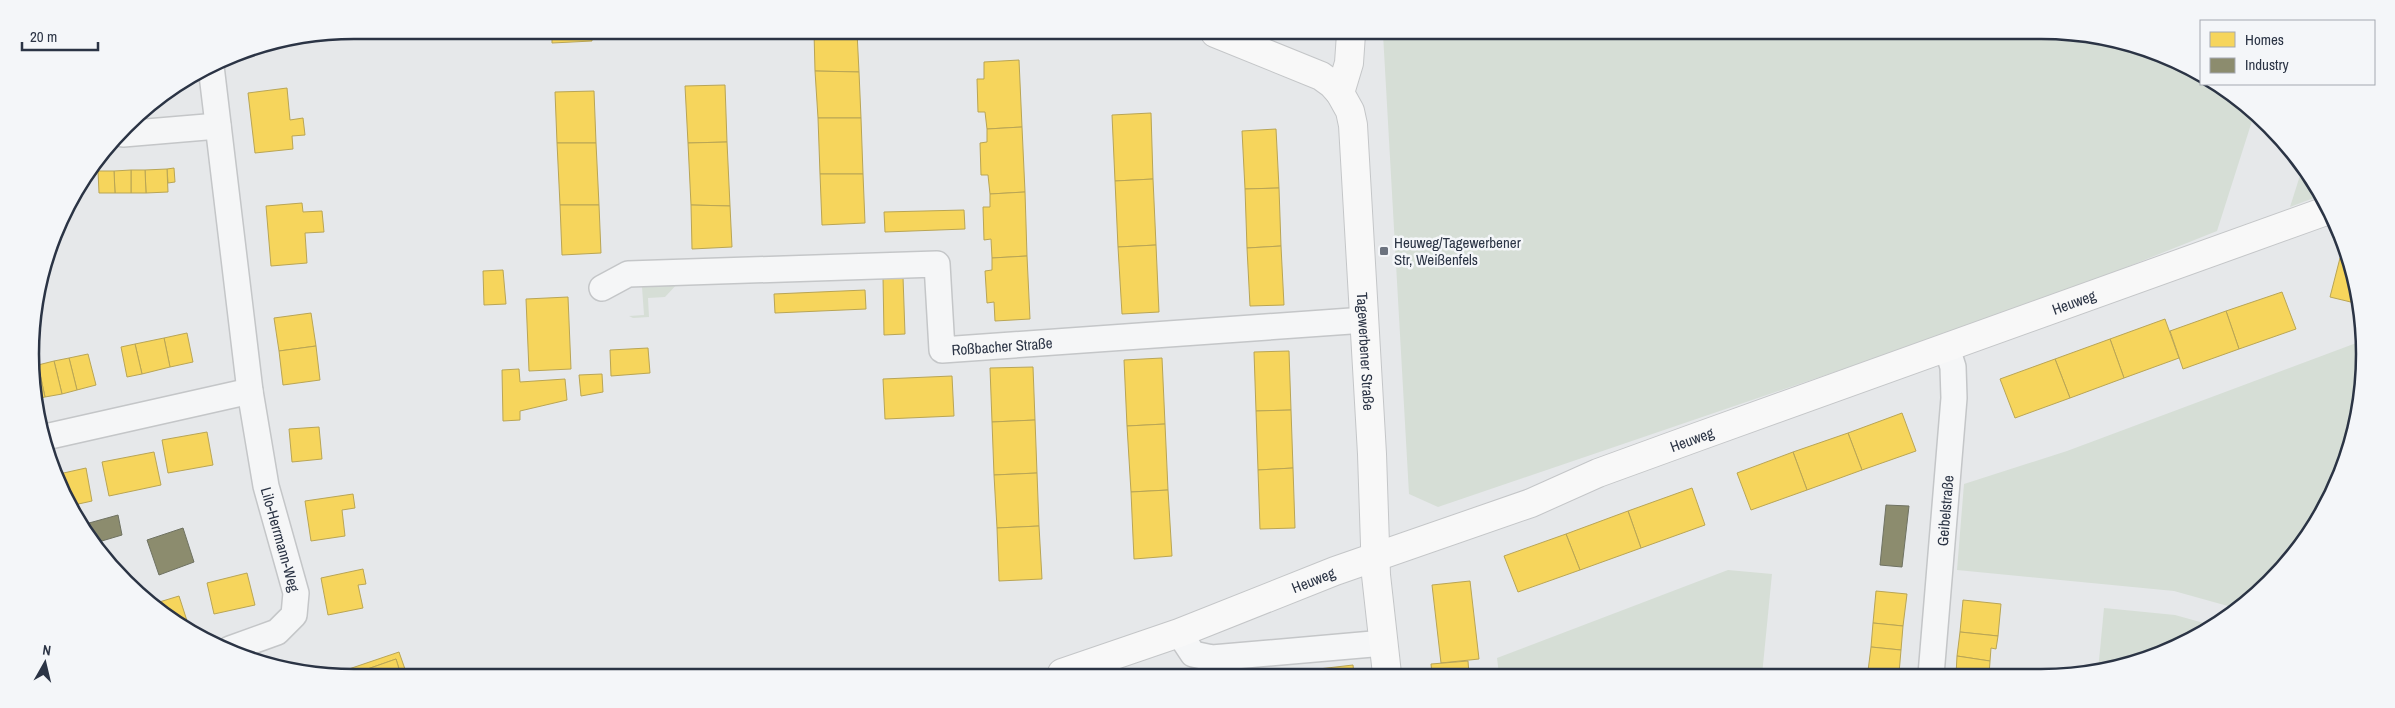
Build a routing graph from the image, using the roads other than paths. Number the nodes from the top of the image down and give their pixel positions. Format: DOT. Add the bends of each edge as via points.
graph roads {
  1 [pos="1230,39"];
  2 [pos="1351,39"];
  3 [pos="212,73"];
  4 [pos="1340,93"];
  5 [pos="218,126"];
  6 [pos="129,133"];
  7 [pos="2323,212"];
  8 [pos="602,288"];
  9 [pos="1364,320"];
  10 [pos="1947,348"];
  11 [pos="250,391"];
  12 [pos="49,436"];
  13 [pos="1376,557"];
  14 [pos="1179,633"];
  15 [pos="1384,643"];
  16 [pos="237,647"];
  17 [pos="1074,669"];
  18 [pos="1387,669"];
  19 [pos="1931,669"];
  1 -- 4 [label="street" via="1321,76"];
  2 -- 4 [label="street" via="1350,63"];
  3 -- 5 [label="street, Lilo-Herrmann-Weg"];
  4 -- 9 [label="street, Tagewerbener Straße" via="1353,125"];
  5 -- 6 [label="street"];
  5 -- 11 [label="street, Lilo-Herrmann-Weg"];
  7 -- 10 [label="street, Heuweg"];
  8 -- 9 [label="street, Roßbacher Straße" via="628,274 937,264 942,350"];
  9 -- 13 [label="street, Tagewerbener Straße"];
  10 -- 13 [label="street, Heuweg" via="1598,473 1532,503"];
  10 -- 19 [label="street, Geibelstraße" via="1954,367 1954,398"];
  11 -- 12 [label="street"];
  11 -- 16 [label="street, Lilo-Herrmann-Weg" via="266,486 296,592 294,615 277,632"];
  13 -- 14 [label="street, Heuweg"];
  13 -- 15 [label="street, Tagewerbener Straße"];
  14 -- 15 [label="street" via="1193,654 1212,658"];
  14 -- 17 [label="street, Heuweg"];
  15 -- 18 [label="street, Tagewerbener Straße"];
}
